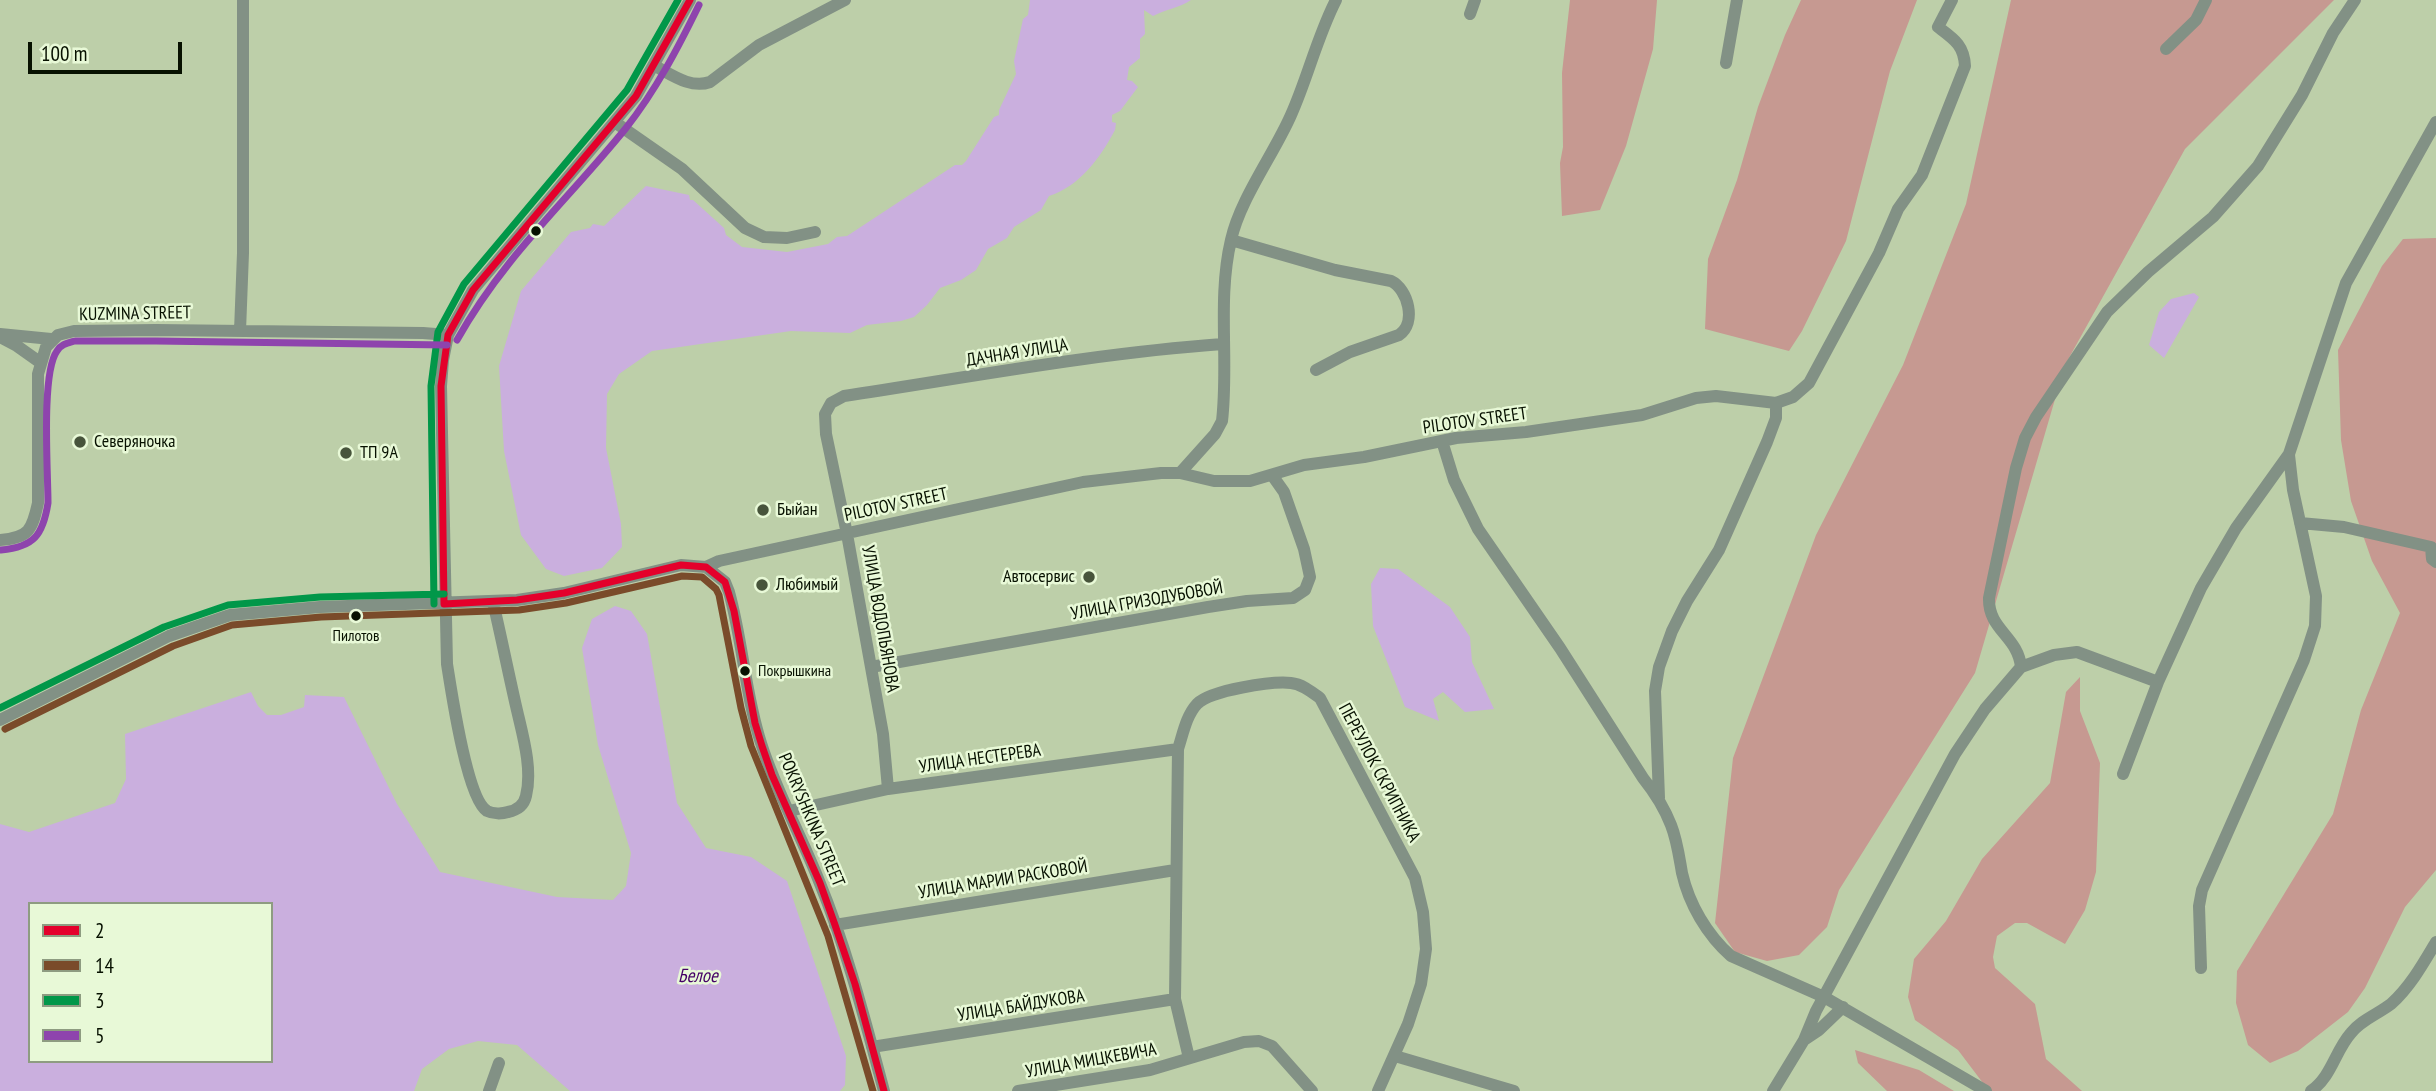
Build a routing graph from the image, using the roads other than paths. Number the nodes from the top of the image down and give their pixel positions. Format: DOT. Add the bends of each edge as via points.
graph roads {
  1 [pos="243,0"];
  2 [pos="690,0"];
  3 [pos="845,0"];
  4 [pos="1336,0"];
  5 [pos="1475,0"];
  6 [pos="1737,0"];
  7 [pos="1952,0"];
  8 [pos="2206,0"];
  9 [pos="2355,0"];
  10 [pos="1470,14"];
  11 [pos="2166,50"];
  12 [pos="1726,63"];
  13 [pos="655,66"];
  14 [pos="616,122"];
  15 [pos="2436,122"];
  16 [pos="815,232"];
  17 [pos="1231,240"];
  18 [pos="240,331"];
  19 [pos="0,335"];
  20 [pos="448,335"];
  21 [pos="51,339"];
  22 [pos="1223,344"];
  23 [pos="41,363"];
  24 [pos="1316,370"];
  25 [pos="1776,403"];
  26 [pos="825,414"];
  27 [pos="1442,441"];
  28 [pos="2289,454"];
  29 [pos="1180,473"];
  30 [pos="1272,475"];
  31 [pos="2300,523"];
  32 [pos="847,534"];
  33 [pos="0,540"];
  34 [pos="2436,562"];
  35 [pos="706,567"];
  36 [pos="493,601"];
  37 [pos="444,604"];
  38 [pos="871,667"];
  39 [pos="2021,667"];
  40 [pos="2158,682"];
  41 [pos="0,720"];
  42 [pos="1178,749"];
  43 [pos="2123,774"];
  44 [pos="888,789"];
  45 [pos="1659,798"];
  46 [pos="789,811"];
  47 [pos="1175,870"];
  48 [pos="835,925"];
  49 [pos="2436,942"];
  50 [pos="2201,968"];
  51 [pos="1824,997"];
  52 [pos="1175,999"];
  53 [pos="1843,1007"];
  54 [pos="1804,1040"];
  55 [pos="873,1047"];
  56 [pos="1395,1056"];
  57 [pos="1189,1058"];
  58 [pos="499,1063"];
  59 [pos="489,1091"];
  60 [pos="884,1091"];
  61 [pos="1018,1091"];
  62 [pos="1312,1091"];
  63 [pos="1378,1091"];
  64 [pos="1514,1091"];
  65 [pos="1773,1091"];
  66 [pos="1986,1091"];
  67 [pos="2311,1091"];
  1 -- 18 [label="street"];
  2 -- 13 [label="street"];
  3 -- 13 [label="street" via="760,45 710,82 691,84"];
  4 -- 17 [label="street" via="1291,114"];
  5 -- 10 [label="street"];
  6 -- 12 [label="street"];
  7 -- 25 [label="street" via="1938,27 1964,52 1965,66 1922,175 1898,209 1810,383"];
  8 -- 11 [label="street" via="2196,20"];
  9 -- 39 [label="street" via="2258,166 2213,217 2099,321 2025,438 1989,598 1993,621 2016,647"];
  13 -- 14 [label="street"];
  14 -- 16 [label="street" via="682,169 745,228 775,238"];
  14 -- 20 [label="street" via="487,272"];
  15 -- 28 [label="street" via="2346,283"];
  17 -- 22 [label="street"];
  17 -- 24 [label="street" via="1391,281 1404,290 1407,330"];
  18 -- 20 [label="street, KUZMINA STREET"];
  18 -- 21 [label="street, KUZMINA STREET" via="74,331"];
  19 -- 21 [label="street, KUZMINA STREET"];
  19 -- 23 [label="street"];
  20 -- 37 [label="street" via="441,386"];
  21 -- 23 [label="street"];
  22 -- 26 [label="street, ДАЧНАЯ УЛИЦА" via="844,396 831,402"];
  22 -- 29 [label="street" via="1222,421"];
  23 -- 33 [label="street" via="34,522 20,537"];
  25 -- 27 [label="street, PILOTOV STREET" via="1696,398 1642,415"];
  25 -- 45 [label="street" via="1776,418 1735,514 1672,631 1659,667 1655,691"];
  26 -- 32 [label="street, УЛИЦА ВОДОПЬЯНОВА"];
  27 -- 30 [label="street, PILOTOV STREET" via="1304,465"];
  27 -- 45 [label="street" via="1454,480 1478,529"];
  28 -- 31 [label="street"];
  28 -- 40 [label="street" via="2217,559"];
  29 -- 30 [label="street, PILOTOV STREET" via="1230,482"];
  29 -- 32 [label="street, PILOTOV STREET" via="1083,482"];
  30 -- 38 [label="street, УЛИЦА ГРИЗОДУБОВОЙ" via="1297,526 1310,577 1305,590 1293,598 1208,607"];
  31 -- 34 [label="street" via="2344,527 2431,547"];
  31 -- 50 [label="street" via="2316,596 2315,626 2202,890"];
  32 -- 35 [label="street, PILOTOV STREET"];
  32 -- 38 [label="street, УЛИЦА ВОДОПЬЯНОВА"];
  35 -- 36 [label="street, PILOTOV STREET" via="681,565 565,593"];
  35 -- 46 [label="street, POKRYSHKINA STREET" via="725,582 729,592 755,723"];
  36 -- 37 [label="street, PILOTOV STREET"];
  36 -- 37 [label="street" via="524,742 527,786 522,807 496,813 486,811 477,800 472,783 452,698"];
  37 -- 41 [label="street, PILOTOV STREET" via="230,615 169,636"];
  38 -- 44 [label="street, УЛИЦА ВОДОПЬЯНОВА"];
  39 -- 40 [label="street" via="2077,652"];
  39 -- 51 [label="street" via="1972,726"];
  40 -- 43 [label="street"];
  42 -- 44 [label="street, УЛИЦА НЕСТЕРЕВА"];
  42 -- 47 [label="street, ПЕРЕУЛОК СКРИПНИКА"];
  42 -- 56 [label="street, ПЕРЕУЛОК СКРИПНИКА" via="1198,704 1224,690 1292,683 1320,698 1415,878 1423,912 1426,948 1421,984"];
  44 -- 46 [label="street, УЛИЦА НЕСТЕРЕВА"];
  45 -- 51 [label="street" via="1672,827 1691,899 1721,947 1731,956"];
  46 -- 48 [label="street, POKRYSHKINA STREET"];
  47 -- 48 [label="street, УЛИЦА МАРИИ РАСКОВОЙ"];
  47 -- 52 [label="street, ПЕРЕУЛОК СКРИПНИКА"];
  48 -- 55 [label="street, POKRYSHKINA STREET"];
  49 -- 67 [label="street" via="2404,991 2353,1029"];
  51 -- 53 [label="street"];
  51 -- 54 [label="street"];
  52 -- 55 [label="street, УЛИЦА БАЙДУКОВА"];
  52 -- 57 [label="street, ПЕРЕУЛОК СКРИПНИКА"];
  53 -- 54 [label="street"];
  53 -- 66 [label="street"];
  54 -- 65 [label="street"];
  55 -- 60 [label="street, POKRYSHKINA STREET"];
  56 -- 63 [label="street, ПЕРЕУЛОК СКРИПНИКА"];
  56 -- 64 [label="street"];
  57 -- 61 [label="street, УЛИЦА МИЦКЕВИЧА" via="1150,1070"];
  57 -- 62 [label="street, УЛИЦА МИЦКЕВИЧА" via="1259,1041 1272,1046"];
  58 -- 59 [label="street"];
}
